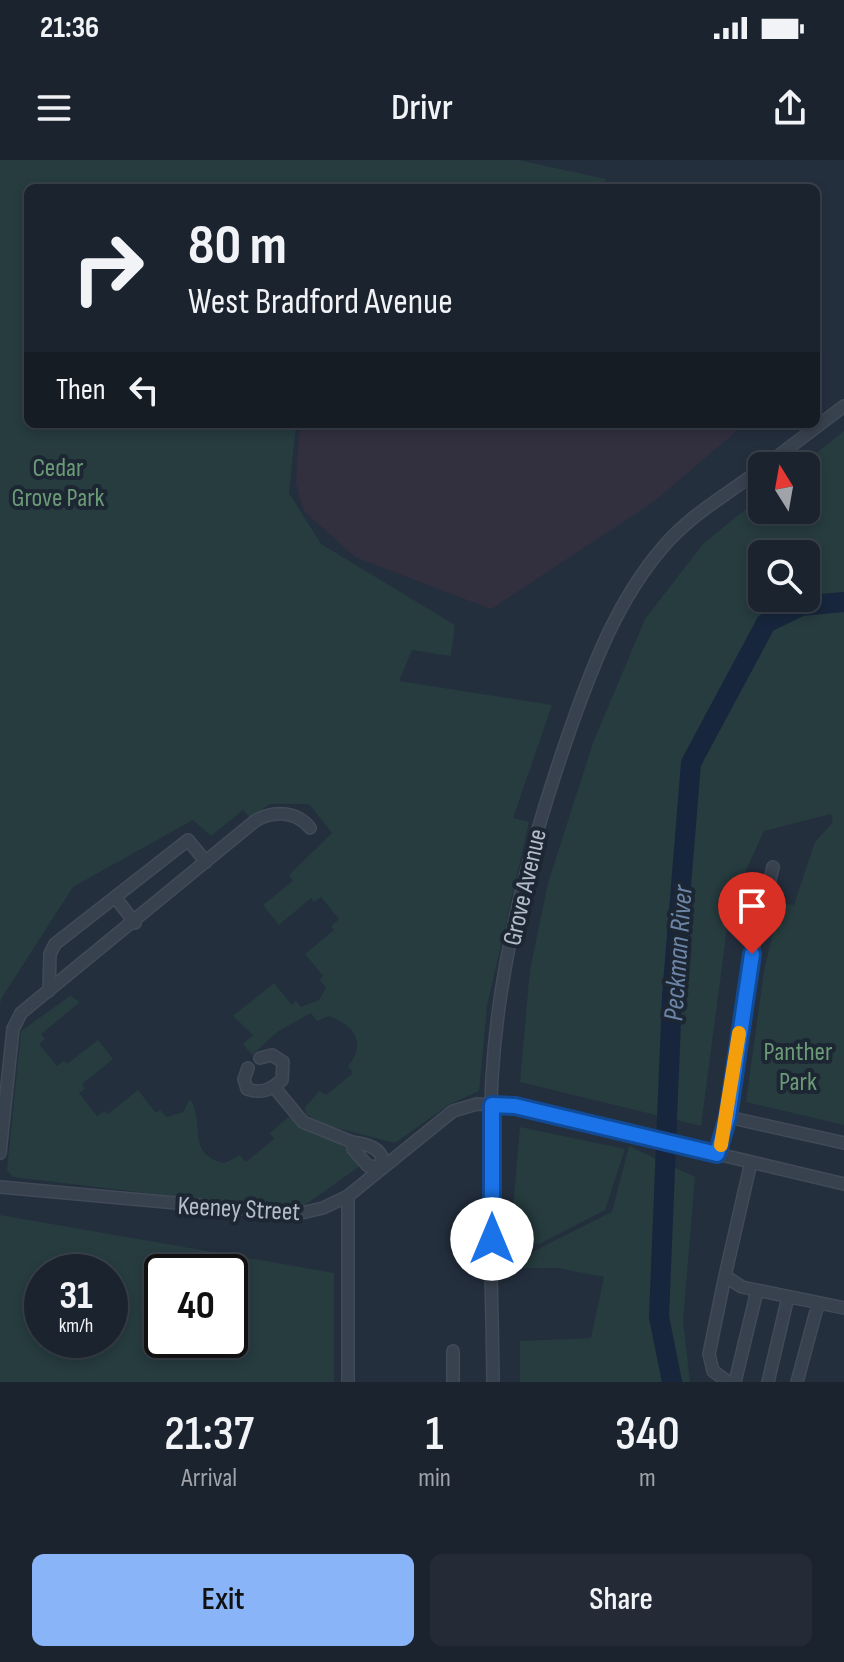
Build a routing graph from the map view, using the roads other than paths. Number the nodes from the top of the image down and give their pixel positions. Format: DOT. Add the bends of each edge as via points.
graph roads {
  1 [pos="844,406"];
  2 [pos="820,424"];
  3 [pos="815,428"];
  4 [pos="784,452"];
  5 [pos="748,477"];
  6 [pos="310,828"];
  7 [pos="206,862"];
  8 [pos="773,867"];
  9 [pos="115,897"];
  10 [pos="135,923"];
  11 [pos="49,991"];
  12 [pos="260,1058"];
  13 [pos="248,1068"];
  14 [pos="274,1087"];
  15 [pos="492,1105"];
  16 [pos="728,1117"];
  17 [pos="844,1143"];
  18 [pos="0,1153"];
  19 [pos="717,1154"];
  20 [pos="751,1162"];
  21 [pos="383,1167"];
  22 [pos="844,1184"];
  23 [pos="0,1187"];
  24 [pos="348,1196"];
  25 [pos="725,1276"];
  26 [pos="757,1291"];
  27 [pos="788,1297"];
  28 [pos="818,1304"];
  29 [pos="844,1308"];
  30 [pos="453,1351"];
  31 [pos="348,1382"];
  32 [pos="453,1382"];
  33 [pos="493,1382"];
  34 [pos="728,1382"];
  35 [pos="735,1382"];
  36 [pos="768,1382"];
  37 [pos="797,1382"];
  1 -- 2 [label="street, Grove Avenue"];
  3 -- 4 [label="street, Grove Avenue"];
  5 -- 15 [label="street, Grove Avenue" via="711,501 637,580 580,700 540,818 506,969"];
  6 -- 7 [label="street" via="304,820 280,812 266,814"];
  7 -- 9 [label="street" via="188,840"];
  7 -- 10 [label="street"];
  8 -- 16 [label="street" via="745,983"];
  9 -- 10 [label="street"];
  9 -- 11 [label="street" via="55,944"];
  10 -- 11 [label="street"];
  11 -- 18 [label="street" via="21,1013 13,1029"];
  12 -- 14 [label="street" via="272,1055 283,1062 282,1080"];
  13 -- 14 [label="street" via="247,1089"];
  14 -- 21 [label="street" via="303,1122 379,1150"];
  15 -- 19 [label="street, Keeney Street"];
  15 -- 21 [label="street, Keeney Street" via="453,1111"];
  15 -- 33 [label="street, Grove Avenue"];
  16 -- 17 [label="street"];
  16 -- 19 [label="street"];
  19 -- 20 [label="street, Keeney Street"];
  20 -- 22 [label="street, Keeney Street"];
  20 -- 25 [label="street"];
  21 -- 24 [label="street, Keeney Street"];
  23 -- 24 [label="street, Keeney Street" via="285,1215 323,1208"];
  24 -- 31 [label="street"];
  25 -- 26 [label="street"];
  25 -- 34 [label="street" via="709,1354 713,1371"];
  26 -- 27 [label="street"];
  26 -- 35 [label="street"];
  27 -- 28 [label="street"];
  27 -- 36 [label="street"];
  28 -- 29 [label="street"];
  28 -- 37 [label="street"];
  30 -- 32 [label="street"];
}
